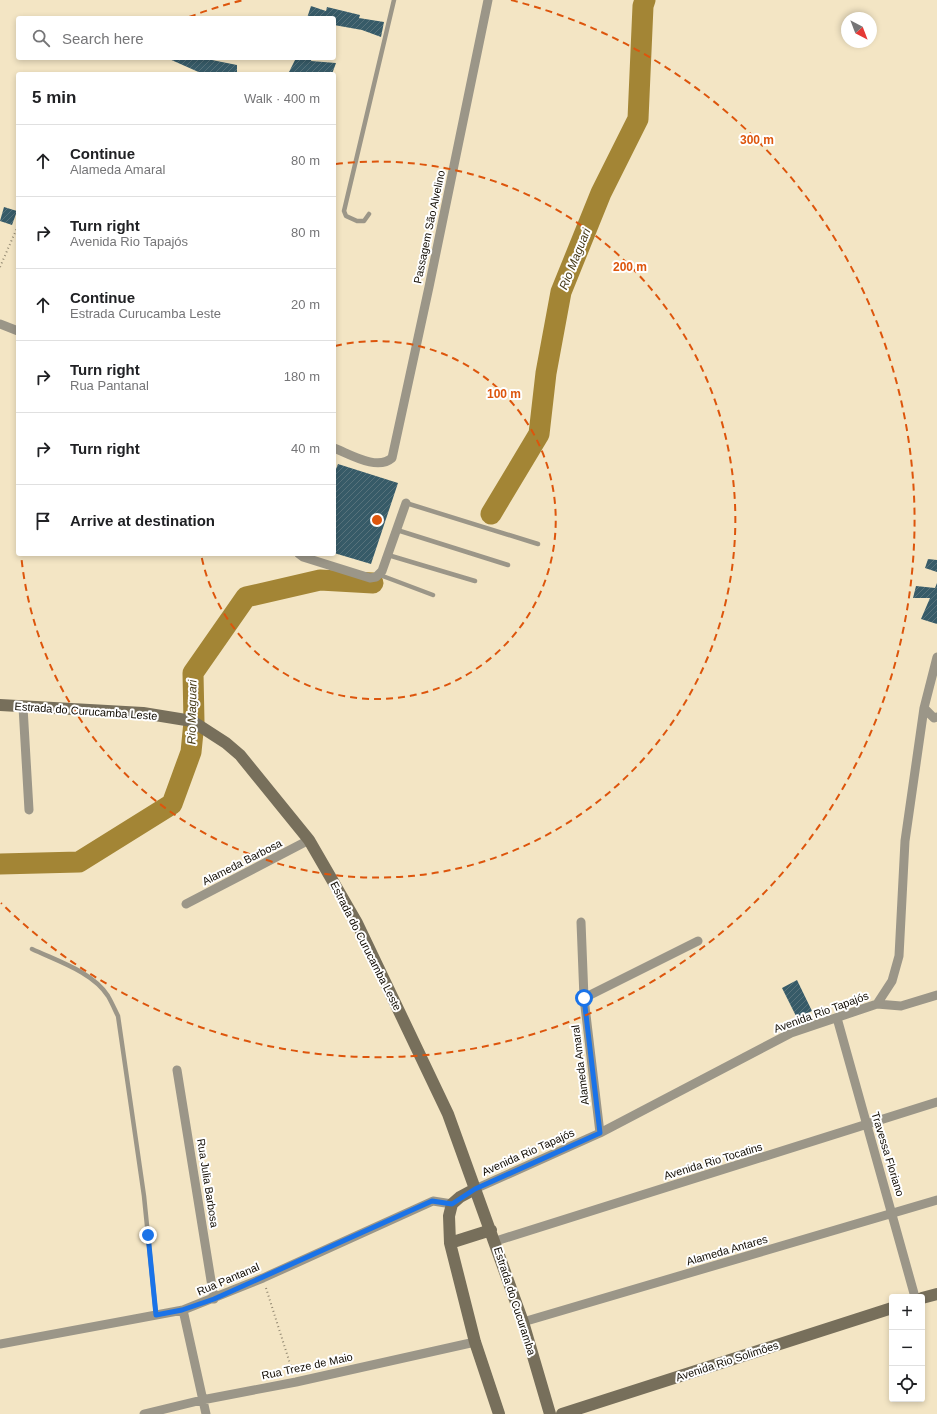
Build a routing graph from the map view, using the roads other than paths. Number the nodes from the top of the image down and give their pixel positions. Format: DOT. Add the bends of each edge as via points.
graph roads {
  1 [pos="394,0"];
  2 [pos="488,0"];
  3 [pos="370,214"];
  4 [pos="0,324"];
  5 [pos="16,330"];
  6 [pos="336,449"];
  7 [pos="406,503"];
  8 [pos="397,530"];
  9 [pos="538,544"];
  10 [pos="388,555"];
  11 [pos="302,556"];
  12 [pos="508,565"];
  13 [pos="380,575"];
  14 [pos="475,581"];
  15 [pos="433,595"];
  16 [pos="937,657"];
  17 [pos="0,705"];
  18 [pos="23,707"];
  19 [pos="924,708"];
  20 [pos="936,720"];
  21 [pos="29,810"];
  22 [pos="309,840"];
  23 [pos="186,904"];
  24 [pos="581,922"];
  25 [pos="698,941"];
  26 [pos="32,949"];
  27 [pos="937,995"];
  28 [pos="584,998"];
  29 [pos="877,1004"];
  30 [pos="837,1018"];
  31 [pos="178,1070"];
  32 [pos="937,1102"];
  33 [pos="866,1125"];
  34 [pos="600,1133"];
  35 [pos="475,1189"];
  36 [pos="937,1200"];
  37 [pos="452,1204"];
  38 [pos="893,1214"];
  39 [pos="493,1235"];
  40 [pos="450,1243"];
  41 [pos="914,1294"];
  42 [pos="937,1294"];
  43 [pos="925,1297"];
  44 [pos="214,1299"];
  45 [pos="889,1309"];
  46 [pos="182,1310"];
  47 [pos="156,1315"];
  48 [pos="523,1322"];
  49 [pos="476,1342"];
  50 [pos="0,1344"];
  51 [pos="202,1400"];
  52 [pos="144,1414"];
  53 [pos="206,1414"];
  54 [pos="499,1414"];
  55 [pos="550,1414"];
  56 [pos="562,1414"];
  1 -- 3 [label="lane" via="344,211 346,216 362,222"];
  2 -- 6 [label="street, Passagem São Alvelino" via="392,458 380,463"];
  4 -- 5 [label="street"];
  7 -- 8 [label="street"];
  7 -- 9 [label="lane"];
  8 -- 10 [label="street"];
  8 -- 12 [label="lane"];
  10 -- 13 [label="street"];
  10 -- 14 [label="lane"];
  11 -- 13 [label="street" via="370,578"];
  13 -- 15 [label="lane"];
  16 -- 19 [label="street, Avenida Rio Tapajós"];
  17 -- 18 [label="main road, Estrada do Curucamba Leste"];
  18 -- 21 [label="street"];
  18 -- 22 [label="main road, Estrada do Curucamba Leste" via="143,713 196,723 240,755"];
  19 -- 20 [label="street"];
  19 -- 29 [label="street, Avenida Rio Tapajós" via="905,841 900,956 892,981"];
  22 -- 23 [label="street, Alameda Barbosa"];
  22 -- 35 [label="main road, Estrada do Curucamba Leste" via="357,923 448,1114"];
  24 -- 28 [label="street, Alameda Amaral"];
  25 -- 28 [label="street"];
  26 -- 47 [label="lane" via="93,980 108,996 118,1016 144,1196"];
  27 -- 29 [label="street" via="901,1006"];
  28 -- 34 [label="street, Alameda Amaral"];
  29 -- 30 [label="street, Avenida Rio Tapajós"];
  30 -- 33 [label="street, Travessa Floriano"];
  30 -- 34 [label="street, Avenida Rio Tapajós" via="791,1033"];
  31 -- 44 [label="street, Rua Julia Barbosa"];
  32 -- 33 [label="street, Avenida Rio Tocatins"];
  33 -- 38 [label="street, Travessa Floriano"];
  33 -- 39 [label="street, Avenida Rio Tocatins"];
  34 -- 35 [label="street, Avenida Rio Tapajós"];
  35 -- 37 [label="main road"];
  35 -- 39 [label="main road, Estrada do Cucuramba"];
  36 -- 38 [label="street, Alameda Antares"];
  37 -- 40 [label="main road" via="449,1216"];
  37 -- 44 [label="street, Rua Pantanal" via="432,1201"];
  38 -- 41 [label="street, Travessa Floriano"];
  38 -- 48 [label="street, Alameda Antares"];
  39 -- 40 [label="main road"];
  39 -- 48 [label="main road, Estrada do Cucuramba"];
  40 -- 49 [label="main road"];
  42 -- 43 [label="main road"];
  44 -- 46 [label="street, Rua Pantanal"];
  45 -- 56 [label="main road, Avenida Rio Solimões"];
  46 -- 47 [label="street, Rua Pantanal"];
  46 -- 51 [label="street"];
  47 -- 50 [label="street, Rua Pantanal"];
  48 -- 55 [label="main road, Estrada do Cucuramba"];
  49 -- 51 [label="street, Rua Treze de Maio"];
  49 -- 54 [label="main road"];
  51 -- 52 [label="street, Rua Treze de Maio"];
  51 -- 53 [label="street"];
}
